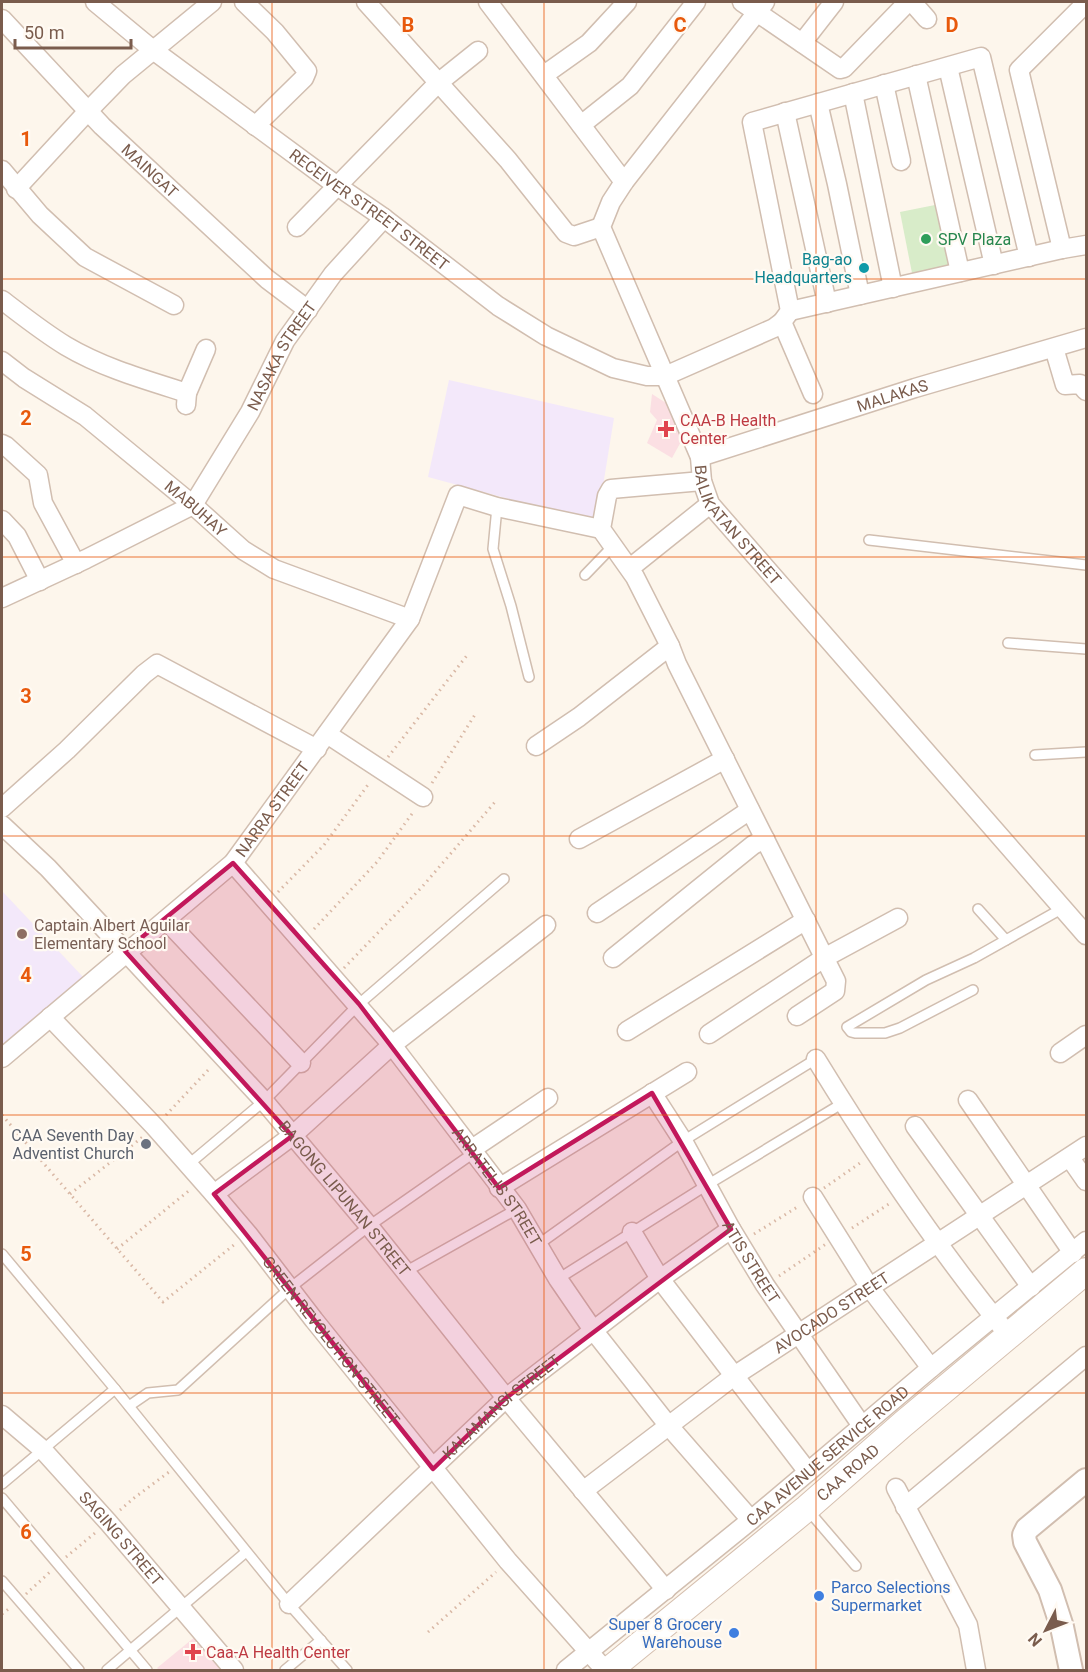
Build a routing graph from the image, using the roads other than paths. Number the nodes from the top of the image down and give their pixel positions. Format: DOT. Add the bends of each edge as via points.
graph roads {
  1 [pos="94,2"];
  2 [pos="212,2"];
  3 [pos="244,2"];
  4 [pos="366,2"];
  5 [pos="488,2"];
  6 [pos="627,2"];
  7 [pos="696,2"];
  8 [pos="742,2"];
  9 [pos="834,2"];
  10 [pos="908,2"];
  11 [pos="912,2"];
  12 [pos="1086,3"];
  13 [pos="762,7"];
  14 [pos="2,19"];
  15 [pos="927,19"];
  16 [pos="802,43"];
  17 [pos="153,50"];
  18 [pos="478,51"];
  19 [pos="948,67"];
  20 [pos="544,75"];
  21 [pos="916,75"];
  22 [pos="438,82"];
  23 [pos="884,84"];
  24 [pos="853,93"];
  25 [pos="818,103"];
  26 [pos="87,111"];
  27 [pos="785,112"];
  28 [pos="581,125"];
  29 [pos="255,126"];
  30 [pos="901,161"];
  31 [pos="2,170"];
  32 [pos="624,182"];
  33 [pos="336,185"];
  34 [pos="16,189"];
  35 [pos="384,218"];
  36 [pos="600,226"];
  37 [pos="297,227"];
  38 [pos="1086,245"];
  39 [pos="1062,249"];
  40 [pos="1029,257"];
  41 [pos="994,265"];
  42 [pos="960,272"];
  43 [pos="893,288"];
  44 [pos="860,295"];
  45 [pos="2,300"];
  46 [pos="827,303"];
  47 [pos="174,305"];
  48 [pos="308,310"];
  49 [pos="786,317"];
  50 [pos="1086,338"];
  51 [pos="1054,348"];
  52 [pos="206,349"];
  53 [pos="2,361"];
  54 [pos="665,376"];
  55 [pos="1086,391"];
  56 [pos="813,394"];
  57 [pos="2,444"];
  58 [pos="700,457"];
  59 [pos="702,481"];
  60 [pos="710,504"];
  61 [pos="193,505"];
  62 [pos="497,507"];
  63 [pos="2,520"];
  64 [pos="601,529"];
  65 [pos="869,540"];
  66 [pos="612,547"];
  67 [pos="76,564"];
  68 [pos="1086,565"];
  69 [pos="630,568"];
  70 [pos="585,575"];
  71 [pos="40,580"];
  72 [pos="2,598"];
  73 [pos="410,619"];
  74 [pos="1008,642"];
  75 [pos="670,646"];
  76 [pos="1086,649"];
  77 [pos="529,677"];
  78 [pos="327,734"];
  79 [pos="536,746"];
  80 [pos="317,750"];
  81 [pos="1086,752"];
  82 [pos="1035,755"];
  83 [pos="725,759"];
  84 [pos="423,797"];
  85 [pos="2,808"];
  86 [pos="750,810"];
  87 [pos="2,825"];
  88 [pos="579,839"];
  89 [pos="765,839"];
  90 [pos="233,863"];
  91 [pos="504,879"];
  92 [pos="1063,908"];
  93 [pos="978,909"];
  94 [pos="597,913"];
  95 [pos="898,918"];
  96 [pos="166,920"];
  97 [pos="806,920"];
  98 [pos="546,925"];
  99 [pos="1086,935"];
  100 [pos="1006,940"];
  101 [pos="125,951"];
  102 [pos="613,958"];
  103 [pos="825,958"];
  104 [pos="973,990"];
  105 [pos="359,1004"];
  106 [pos="797,1016"];
  107 [pos="50,1017"];
  108 [pos="627,1031"];
  109 [pos="709,1034"];
  110 [pos="1086,1035"];
  111 [pos="392,1045"];
  112 [pos="6,1050"];
  113 [pos="1060,1053"];
  114 [pos="816,1059"];
  115 [pos="302,1063"];
  116 [pos="687,1072"];
  117 [pos="652,1093"];
  118 [pos="548,1098"];
  119 [pos="968,1100"];
  120 [pos="264,1101"];
  121 [pos="843,1103"];
  122 [pos="915,1126"];
  123 [pos="292,1136"];
  124 [pos="683,1141"];
  125 [pos="1086,1146"];
  126 [pos="474,1150"];
  127 [pos="1070,1158"];
  128 [pos="189,1164"];
  129 [pos="1086,1181"];
  130 [pos="707,1185"];
  131 [pos="1026,1186"];
  132 [pos="208,1187"];
  133 [pos="499,1188"];
  134 [pos="813,1197"];
  135 [pos="517,1209"];
  136 [pos="980,1216"];
  137 [pos="369,1226"];
  138 [pos="731,1229"];
  139 [pos="632,1232"];
  140 [pos="539,1244"];
  141 [pos="937,1244"];
  142 [pos="2,1254"];
  143 [pos="1082,1255"];
  144 [pos="405,1272"];
  145 [pos="558,1278"];
  146 [pos="660,1279"];
  147 [pos="1032,1287"];
  148 [pos="290,1288"];
  149 [pos="870,1288"];
  150 [pos="1001,1326"];
  151 [pos="593,1330"];
  152 [pos="798,1336"];
  153 [pos="1086,1356"];
  154 [pos="931,1368"];
  155 [pos="734,1376"];
  156 [pos="115,1389"];
  157 [pos="506,1398"];
  158 [pos="129,1406"];
  159 [pos="2,1415"];
  160 [pos="668,1425"];
  161 [pos="862,1426"];
  162 [pos="42,1449"];
  163 [pos="434,1469"];
  164 [pos="808,1472"];
  165 [pos="1086,1480"];
  166 [pos="2,1484"];
  167 [pos="896,1488"];
  168 [pos="583,1491"];
  169 [pos="2,1498"];
  170 [pos="905,1507"];
  171 [pos="807,1508"];
  172 [pos="751,1520"];
  173 [pos="246,1552"];
  174 [pos="856,1566"];
  175 [pos="2,1581"];
  176 [pos="666,1590"];
  177 [pos="288,1604"];
  178 [pos="181,1607"];
  179 [pos="321,1640"];
  180 [pos="130,1650"];
  181 [pos="589,1651"];
  182 [pos="79,1671"];
  183 [pos="107,1671"];
  184 [pos="147,1671"];
  185 [pos="234,1671"];
  186 [pos="285,1671"];
  187 [pos="347,1671"];
  188 [pos="566,1671"];
  189 [pos="607,1671"];
  190 [pos="976,1671"];
  191 [pos="1071,1671"];
  1 -- 17 [label="street, RECEIVER STREET STREET"];
  2 -- 17 [label="street"];
  3 -- 29 [label="street" via="307,71"];
  4 -- 22 [label="street"];
  5 -- 20 [label="street"];
  6 -- 20 [label="street" via="589,43"];
  7 -- 28 [label="street" via="630,86"];
  8 -- 13 [label="street"];
  9 -- 16 [label="street"];
  10 -- 16 [label="street" via="844,68 836,68"];
  11 -- 15 [label="street"];
  12 -- 39 [label="street" via="1019,70"];
  13 -- 16 [label="street"];
  13 -- 32 [label="street"];
  14 -- 26 [label="street, MAINGAT"];
  17 -- 26 [label="street"];
  17 -- 29 [label="street, RECEIVER STREET STREET"];
  18 -- 22 [label="street"];
  19 -- 21 [label="street"];
  19 -- 40 [label="street" via="981,57"];
  19 -- 41 [label="street"];
  20 -- 28 [label="street"];
  21 -- 23 [label="street"];
  21 -- 42 [label="street"];
  22 -- 33 [label="street"];
  22 -- 36 [label="street" via="566,233 574,236"];
  23 -- 24 [label="street"];
  23 -- 30 [label="street"];
  24 -- 25 [label="street"];
  24 -- 43 [label="street"];
  25 -- 27 [label="street"];
  25 -- 44 [label="street"];
  26 -- 34 [label="street"];
  26 -- 48 [label="street, MAINGAT" via="267,279"];
  27 -- 46 [label="street"];
  27 -- 49 [label="street" via="752,122"];
  28 -- 32 [label="street"];
  29 -- 33 [label="street, RECEIVER STREET STREET"];
  31 -- 34 [label="street"];
  32 -- 36 [label="street"];
  33 -- 35 [label="street, RECEIVER STREET STREET"];
  33 -- 37 [label="street"];
  34 -- 47 [label="street" via="85,257"];
  35 -- 48 [label="street, NASAKA STREET" via="333,274"];
  35 -- 54 [label="street, RECEIVER STREET STREET" via="498,306 546,336 613,368"];
  36 -- 54 [label="street, BALIKATAN STREET"];
  38 -- 39 [label="street"];
  39 -- 40 [label="street"];
  40 -- 41 [label="street"];
  41 -- 42 [label="street"];
  42 -- 43 [label="street"];
  43 -- 44 [label="street"];
  44 -- 46 [label="street"];
  45 -- 52 [label="street" via="68,347 187,399"];
  46 -- 49 [label="street"];
  48 -- 61 [label="street, NASAKA STREET" via="285,341 250,412"];
  49 -- 54 [label="street" via="774,328"];
  49 -- 56 [label="street"];
  50 -- 51 [label="street, MALAKAS"];
  51 -- 55 [label="street" via="1065,385 1080,384"];
  51 -- 58 [label="street, MALAKAS"];
  53 -- 61 [label="street, MABUHAY" via="85,417"];
  54 -- 58 [label="street, BALIKATAN STREET"];
  57 -- 67 [label="street" via="38,475 43,503"];
  58 -- 59 [label="street, BALIKATAN STREET"];
  59 -- 60 [label="street, BALIKATAN STREET"];
  59 -- 64 [label="street" via="611,489"];
  60 -- 69 [label="street"];
  60 -- 92 [label="street, BALIKATAN STREET"];
  61 -- 67 [label="street"];
  61 -- 73 [label="street, MABUHAY" via="243,550 274,569"];
  62 -- 64 [label="street"];
  62 -- 73 [label="street, NARRA STREET" via="458,495"];
  62 -- 77 [label="lane" via="493,549"];
  63 -- 71 [label="street" via="17,536"];
  64 -- 66 [label="street"];
  65 -- 68 [label="lane"];
  66 -- 69 [label="street"];
  66 -- 70 [label="lane"];
  67 -- 71 [label="street"];
  69 -- 75 [label="street"];
  71 -- 72 [label="street"];
  73 -- 78 [label="street, NARRA STREET"];
  74 -- 76 [label="lane"];
  75 -- 79 [label="street"];
  75 -- 83 [label="street"];
  78 -- 80 [label="street, NARRA STREET"];
  78 -- 84 [label="street"];
  80 -- 85 [label="street" via="157,664"];
  80 -- 90 [label="street, NARRA STREET"];
  81 -- 82 [label="lane"];
  83 -- 86 [label="street"];
  83 -- 88 [label="street"];
  86 -- 89 [label="street"];
  86 -- 94 [label="street"];
  87 -- 101 [label="street, BAGONG LIPUNAN STREET"];
  89 -- 97 [label="street"];
  89 -- 102 [label="street"];
  90 -- 96 [label="street, NARRA STREET"];
  90 -- 105 [label="street, ARRATELIS STREET"];
  91 -- 105 [label="lane"];
  92 -- 99 [label="street, BALIKATAN STREET"];
  92 -- 100 [label="lane"];
  93 -- 100 [label="lane"];
  95 -- 103 [label="street"];
  96 -- 101 [label="street, NARRA STREET"];
  96 -- 115 [label="street"];
  97 -- 103 [label="street"];
  97 -- 108 [label="street"];
  98 -- 111 [label="street"];
  100 -- 104 [label="lane" via="926,980 847,1027 855,1033 885,1033"];
  101 -- 107 [label="street, NARRA STREET"];
  101 -- 120 [label="street, BAGONG LIPUNAN STREET"];
  103 -- 106 [label="street" via="836,981 835,991"];
  103 -- 109 [label="street"];
  105 -- 111 [label="street, ARRATELIS STREET"];
  105 -- 115 [label="lane"];
  107 -- 112 [label="street, NARRA STREET"];
  107 -- 128 [label="street, GREEN REVOLUTION STREET"];
  110 -- 113 [label="street"];
  111 -- 123 [label="street"];
  111 -- 126 [label="street, ARRATELIS STREET"];
  114 -- 121 [label="street"];
  114 -- 124 [label="lane"];
  115 -- 120 [label="lane"];
  116 -- 117 [label="street"];
  117 -- 124 [label="street, ATIS STREET"];
  117 -- 133 [label="street"];
  118 -- 126 [label="street"];
  119 -- 131 [label="street"];
  120 -- 123 [label="street, BAGONG LIPUNAN STREET"];
  120 -- 128 [label="lane"];
  121 -- 130 [label="lane"];
  121 -- 141 [label="street"];
  122 -- 136 [label="street"];
  123 -- 132 [label="street"];
  123 -- 137 [label="street, BAGONG LIPUNAN STREET"];
  124 -- 130 [label="street, ATIS STREET"];
  124 -- 140 [label="lane"];
  125 -- 127 [label="street, AVOCADO STREET"];
  126 -- 133 [label="street, ARRATELIS STREET"];
  126 -- 137 [label="lane"];
  127 -- 129 [label="street"];
  127 -- 131 [label="street, AVOCADO STREET"];
  128 -- 132 [label="street, GREEN REVOLUTION STREET"];
  130 -- 138 [label="street, ATIS STREET"];
  130 -- 139 [label="lane"];
  131 -- 136 [label="street, AVOCADO STREET"];
  131 -- 143 [label="street"];
  132 -- 148 [label="street, GREEN REVOLUTION STREET"];
  133 -- 135 [label="street, ARRATELIS STREET"];
  134 -- 149 [label="street"];
  135 -- 140 [label="street, ARRATELIS STREET"];
  135 -- 144 [label="lane"];
  136 -- 141 [label="street, AVOCADO STREET"];
  136 -- 147 [label="street"];
  137 -- 144 [label="street, BAGONG LIPUNAN STREET"];
  137 -- 148 [label="lane"];
  138 -- 146 [label="street, KALAMANSI STREET"];
  138 -- 152 [label="street, ATIS STREET"];
  139 -- 145 [label="lane"];
  139 -- 146 [label="street"];
  140 -- 145 [label="street, ARRATELIS STREET"];
  141 -- 149 [label="street, AVOCADO STREET"];
  141 -- 150 [label="street"];
  142 -- 156 [label="lane"];
  143 -- 147 [label="street, CAA AVENUE SERVICE ROAD"];
  143 -- 150 [label="main road, CAA ROAD"];
  144 -- 157 [label="street, BAGONG LIPUNAN STREET"];
  145 -- 151 [label="street, ARRATELIS STREET"];
  146 -- 151 [label="street, KALAMANSI STREET"];
  146 -- 155 [label="street"];
  147 -- 150 [label="street, CAA AVENUE SERVICE ROAD"];
  148 -- 158 [label="lane" via="178,1390 148,1393"];
  148 -- 163 [label="street, GREEN REVOLUTION STREET"];
  149 -- 152 [label="street, AVOCADO STREET"];
  149 -- 154 [label="street"];
  150 -- 154 [label="street, CAA AVENUE SERVICE ROAD"];
  150 -- 171 [label="main road, CAA ROAD"];
  151 -- 157 [label="street, KALAMANSI STREET"];
  151 -- 160 [label="street, ARRATELIS STREET"];
  152 -- 155 [label="street, AVOCADO STREET"];
  152 -- 161 [label="street, ATIS STREET"];
  153 -- 170 [label="street"];
  154 -- 161 [label="street, CAA AVENUE SERVICE ROAD"];
  155 -- 160 [label="street, AVOCADO STREET"];
  155 -- 164 [label="street"];
  156 -- 158 [label="lane"];
  156 -- 162 [label="lane"];
  157 -- 163 [label="street, KALAMANSI STREET"];
  157 -- 168 [label="street, BAGONG LIPUNAN STREET"];
  158 -- 173 [label="lane"];
  159 -- 162 [label="street, SAGING STREET"];
  160 -- 168 [label="street, AVOCADO STREET"];
  160 -- 172 [label="street, ARRATELIS STREET"];
  161 -- 164 [label="street, CAA AVENUE SERVICE ROAD"];
  162 -- 166 [label="lane"];
  162 -- 178 [label="street, SAGING STREET"];
  163 -- 177 [label="street, KALAMANSI STREET"];
  163 -- 181 [label="street, GREEN REVOLUTION STREET" via="508,1561"];
  164 -- 172 [label="street, CAA AVENUE SERVICE ROAD"];
  165 -- 191 [label="street" via="1024,1535 1050,1590"];
  167 -- 170 [label="street"];
  168 -- 176 [label="street, BAGONG LIPUNAN STREET"];
  169 -- 180 [label="lane"];
  170 -- 190 [label="street" via="968,1625"];
  171 -- 174 [label="lane"];
  171 -- 189 [label="main road, CAA ROAD"];
  172 -- 176 [label="street, CAA AVENUE SERVICE ROAD"];
  173 -- 177 [label="lane"];
  173 -- 178 [label="lane"];
  175 -- 182 [label="lane"];
  176 -- 181 [label="street, CAA AVENUE SERVICE ROAD"];
  177 -- 179 [label="lane"];
  178 -- 180 [label="lane"];
  178 -- 185 [label="street, SAGING STREET"];
  179 -- 186 [label="lane"];
  179 -- 187 [label="lane"];
  180 -- 183 [label="lane"];
  180 -- 184 [label="lane"];
  181 -- 188 [label="street, CAA AVENUE SERVICE ROAD"];
  181 -- 189 [label="street, GREEN REVOLUTION STREET"];
}
